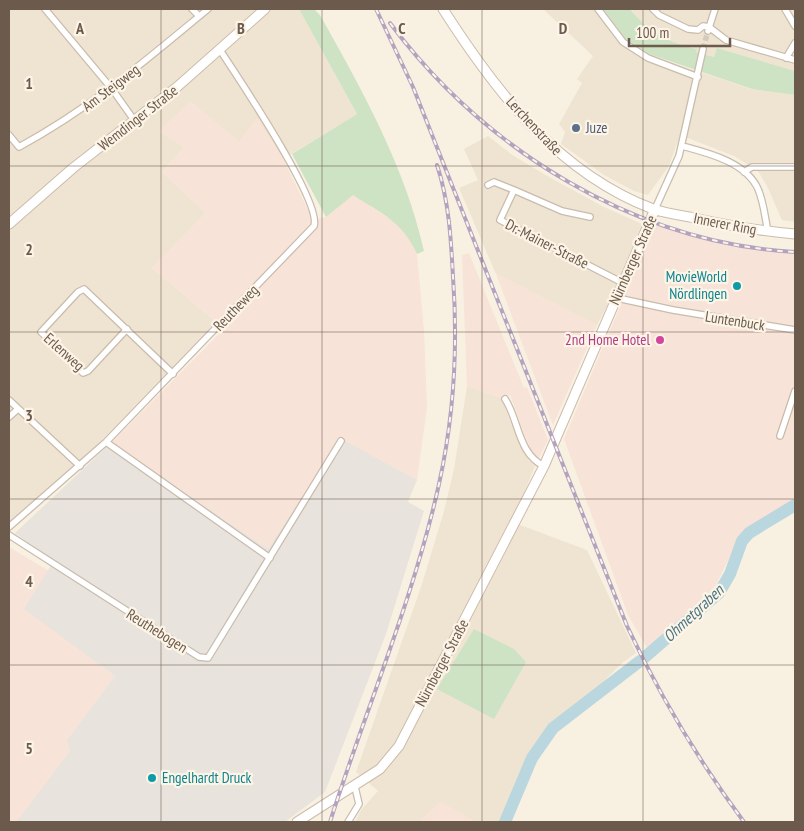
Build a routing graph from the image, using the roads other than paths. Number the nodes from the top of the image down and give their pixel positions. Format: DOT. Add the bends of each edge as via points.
graph roads {
  1 [pos="45,9"];
  2 [pos="192,9"];
  3 [pos="208,9"];
  4 [pos="265,9"];
  5 [pos="443,9"];
  6 [pos="598,9"];
  7 [pos="652,9"];
  8 [pos="715,9"];
  9 [pos="785,9"];
  10 [pos="199,16"];
  11 [pos="795,26"];
  12 [pos="709,29"];
  13 [pos="795,43"];
  14 [pos="704,49"];
  15 [pos="220,50"];
  16 [pos="786,58"];
  17 [pos="795,60"];
  18 [pos="698,77"];
  19 [pos="112,89"];
  20 [pos="134,120"];
  21 [pos="9,135"];
  22 [pos="682,146"];
  23 [pos="795,167"];
  24 [pos="744,172"];
  25 [pos="488,185"];
  26 [pos="514,190"];
  27 [pos="655,209"];
  28 [pos="590,216"];
  29 [pos="9,224"];
  30 [pos="768,232"];
  31 [pos="795,234"];
  32 [pos="622,283"];
  33 [pos="616,298"];
  34 [pos="127,329"];
  35 [pos="795,330"];
  36 [pos="173,374"];
  37 [pos="795,391"];
  38 [pos="505,399"];
  39 [pos="9,400"];
  40 [pos="18,409"];
  41 [pos="9,417"];
  42 [pos="780,436"];
  43 [pos="341,441"];
  44 [pos="106,442"];
  45 [pos="80,466"];
  46 [pos="544,466"];
  47 [pos="9,527"];
  48 [pos="9,534"];
  49 [pos="270,558"];
  50 [pos="355,787"];
  51 [pos="297,822"];
  52 [pos="348,822"];
  1 -- 19 [label="street"];
  2 -- 10 [label="street"];
  3 -- 10 [label="street, Am Steigweg"];
  4 -- 15 [label="main road, Wemdinger Straße"];
  5 -- 27 [label="main road, Lerchenstraße" via="478,61 552,148 612,190"];
  6 -- 18 [label="street" via="623,42 648,58"];
  7 -- 12 [label="street" via="688,29"];
  8 -- 12 [label="street"];
  9 -- 11 [label="street"];
  10 -- 19 [label="street, Am Steigweg"];
  12 -- 16 [label="street" via="726,40"];
  13 -- 16 [label="street"];
  14 -- 18 [label="street, Nürnberger Straße"];
  15 -- 20 [label="main road, Wemdinger Straße"];
  15 -- 36 [label="street, Reutheweg" via="287,159 312,207 315,224"];
  16 -- 17 [label="street"];
  18 -- 22 [label="street, Nürnberger Straße"];
  19 -- 20 [label="street"];
  19 -- 21 [label="street, Am Steigweg" via="18,147"];
  20 -- 29 [label="main road, Wemdinger Straße"];
  22 -- 24 [label="street" via="732,164"];
  22 -- 27 [label="street, Nürnberger Straße"];
  23 -- 24 [label="street" via="752,166"];
  24 -- 30 [label="street" via="758,190"];
  25 -- 26 [label="street" via="494,182"];
  26 -- 28 [label="street" via="562,211"];
  26 -- 32 [label="street, Dr.-Mainer-Straße" via="500,220"];
  27 -- 30 [label="main road, Innerer Ring"];
  27 -- 32 [label="main road, Nürnberger Straße"];
  30 -- 31 [label="main road, Innerer Ring"];
  32 -- 33 [label="main road, Nürnberger Straße"];
  33 -- 35 [label="street, Luntenbuck"];
  33 -- 46 [label="main road, Nürnberger Straße"];
  34 -- 34 [label="street, Erlenweg" via="84,289 41,332 83,373 88,372"];
  34 -- 36 [label="street, Erlenweg"];
  36 -- 44 [label="street, Reutheweg"];
  37 -- 42 [label="street"];
  38 -- 46 [label="street" via="531,457"];
  39 -- 40 [label="street"];
  40 -- 41 [label="street"];
  40 -- 45 [label="street"];
  43 -- 49 [label="street, Reuthebogen"];
  44 -- 45 [label="street, Reutheweg"];
  44 -- 49 [label="street"];
  45 -- 47 [label="street, Reutheweg"];
  46 -- 50 [label="main road, Nürnberger Straße" via="399,746 380,769"];
  48 -- 49 [label="street, Reuthebogen" via="199,657 208,658"];
  50 -- 51 [label="main road, Nürnberger Straße"];
  50 -- 52 [label="street" via="359,804"];
}
